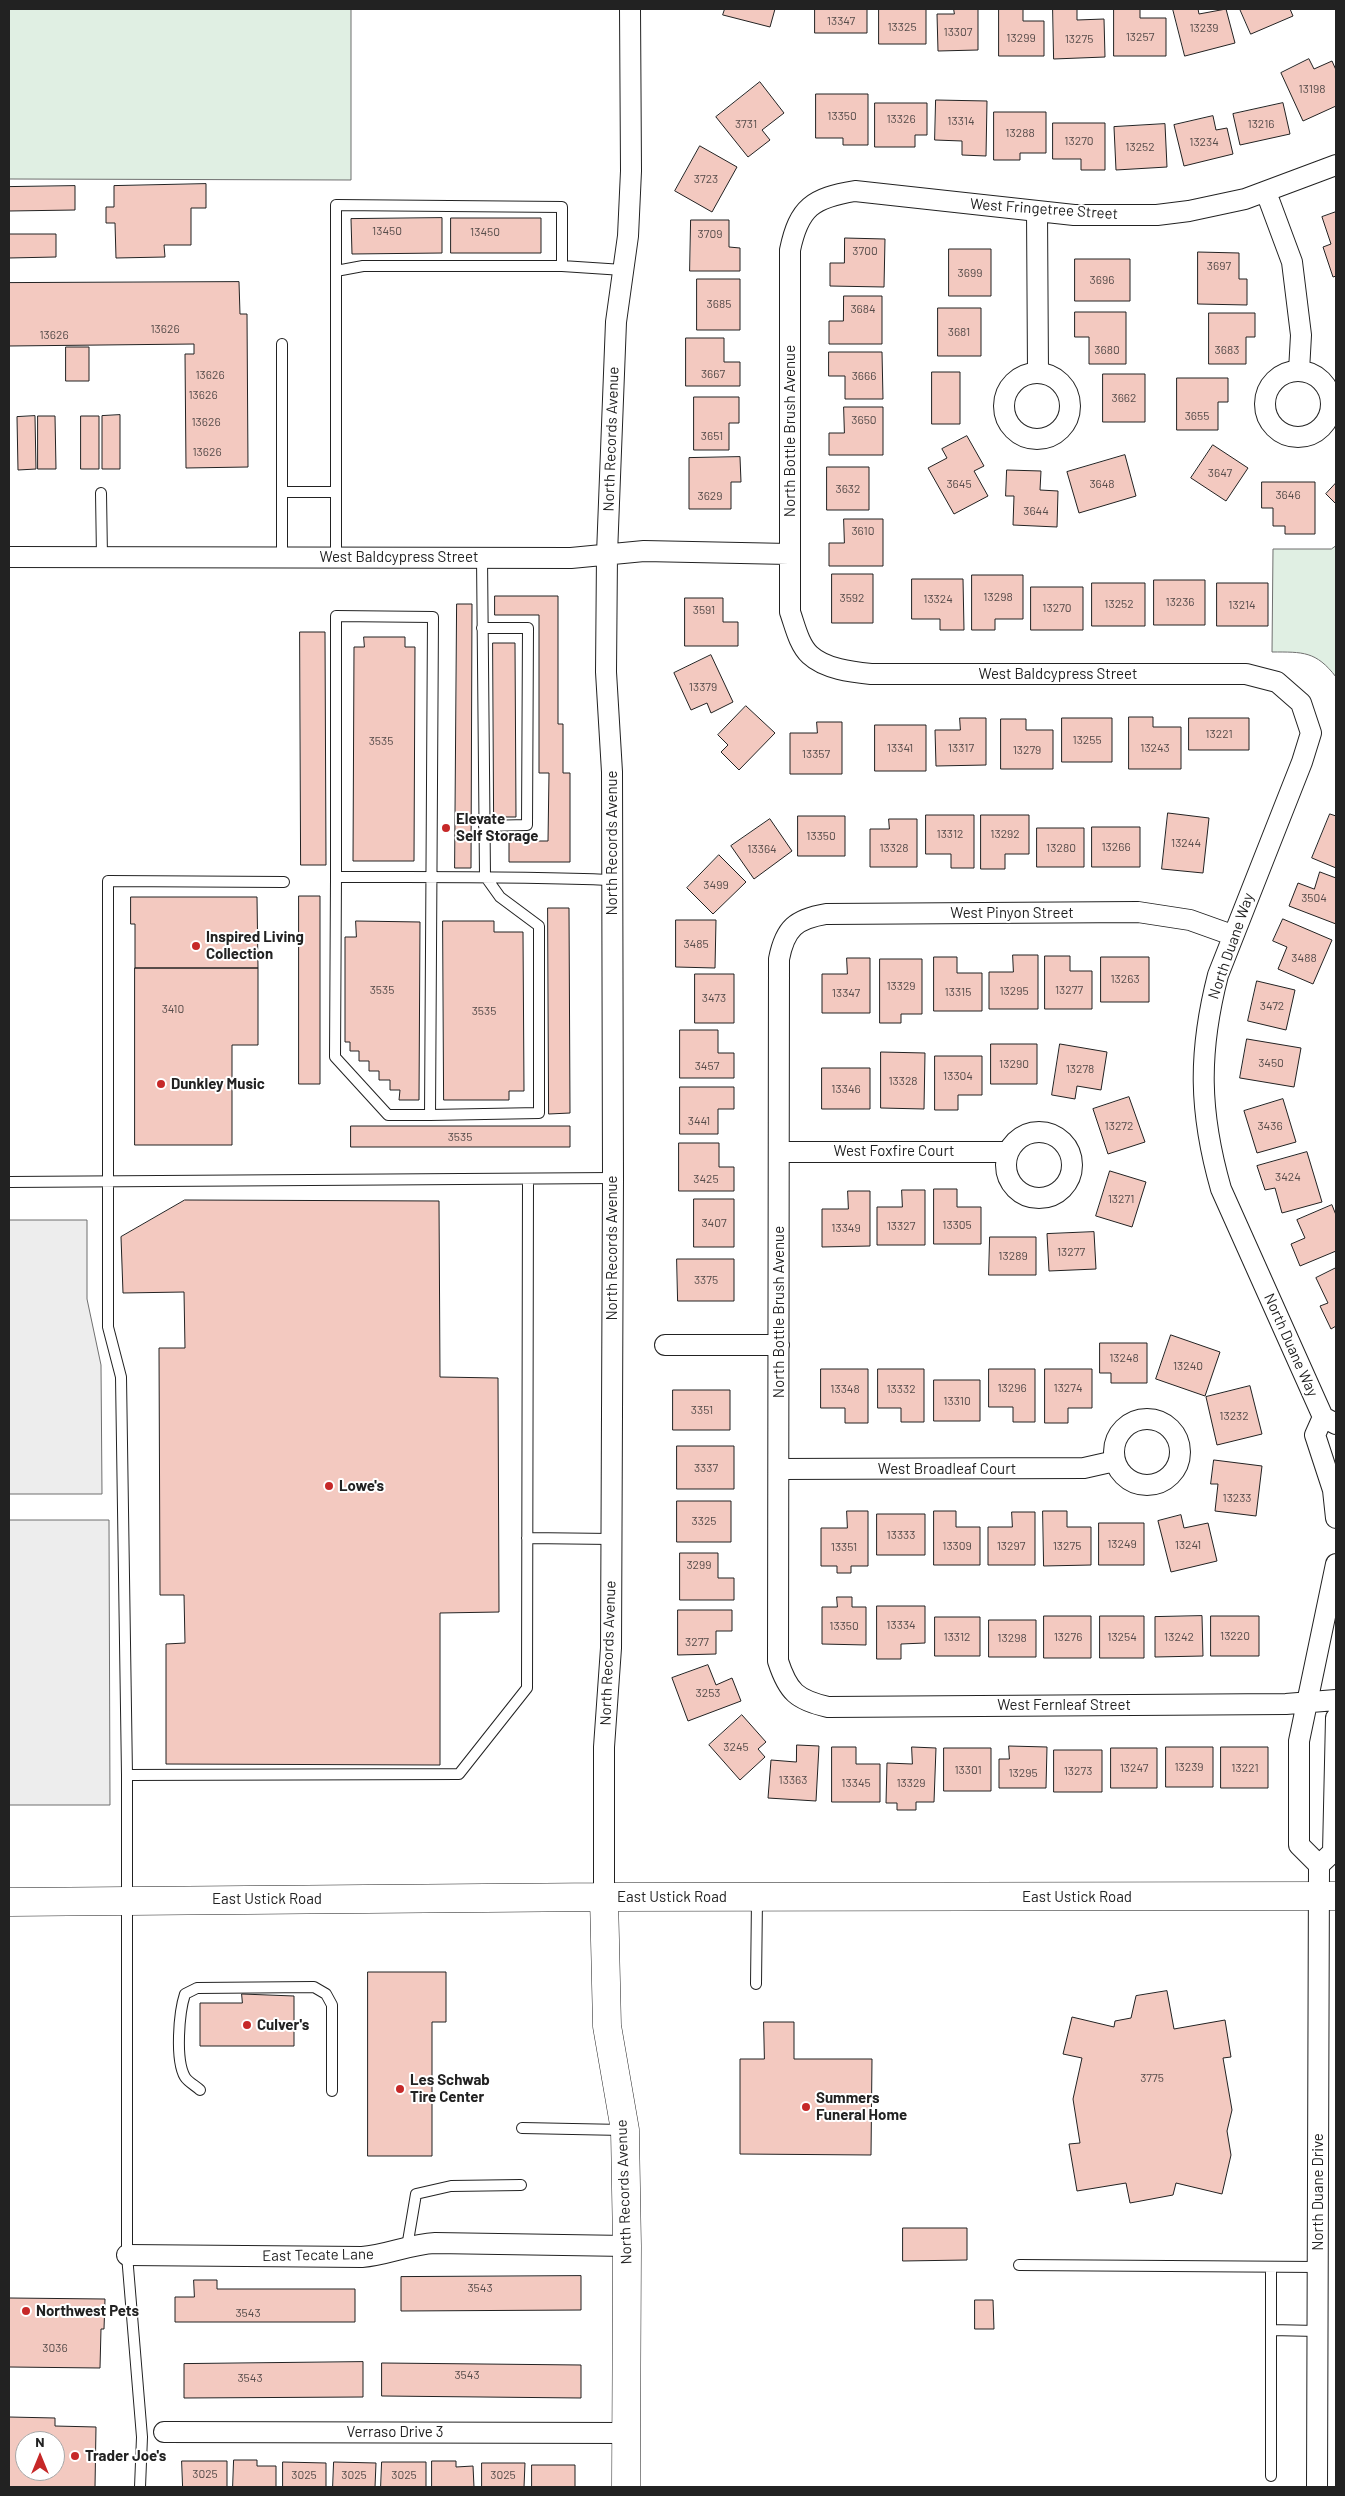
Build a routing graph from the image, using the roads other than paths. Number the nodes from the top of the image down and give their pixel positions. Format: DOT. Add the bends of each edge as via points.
graph roads {
  1 [pos="630,9"];
  2 [pos="1336,164"];
  3 [pos="1266,192"];
  4 [pos="808,208"];
  5 [pos="1037,211"];
  6 [pos="562,266"];
  7 [pos="623,270"];
  8 [pos="336,271"];
  9 [pos="282,344"];
  10 [pos="1299,371"];
  11 [pos="1038,373"];
  12 [pos="282,492"];
  13 [pos="336,492"];
  14 [pos="101,493"];
  15 [pos="607,554"];
  16 [pos="789,554"];
  17 [pos="9,557"];
  18 [pos="102,557"];
  19 [pos="282,557"];
  20 [pos="336,557"];
  21 [pos="482,557"];
  22 [pos="482,628"];
  23 [pos="810,655"];
  24 [pos="1300,703"];
  25 [pos="484,826"];
  26 [pos="485,876"];
  27 [pos="336,877"];
  28 [pos="431,877"];
  29 [pos="612,880"];
  30 [pos="284,882"];
  31 [pos="791,927"];
  32 [pos="1232,935"];
  33 [pos="430,1115"];
  34 [pos="779,1152"];
  35 [pos="1008,1152"];
  36 [pos="613,1178"];
  37 [pos="528,1179"];
  38 [pos="108,1181"];
  39 [pos="9,1182"];
  40 [pos="665,1345"];
  41 [pos="779,1345"];
  42 [pos="1330,1420"];
  43 [pos="1115,1461"];
  44 [pos="778,1469"];
  45 [pos="1336,1518"];
  46 [pos="527,1538"];
  47 [pos="612,1538"];
  48 [pos="1336,1564"];
  49 [pos="795,1695"];
  50 [pos="1336,1700"];
  51 [pos="1308,1702"];
  52 [pos="1336,1718"];
  53 [pos="127,1775"];
  54 [pos="1319,1865"];
  55 [pos="1327,1896"];
  56 [pos="604,1897"];
  57 [pos="757,1898"];
  58 [pos="126,1900"];
  59 [pos="9,1902"];
  60 [pos="756,1984"];
  61 [pos="200,2090"];
  62 [pos="332,2091"];
  63 [pos="522,2128"];
  64 [pos="625,2130"];
  65 [pos="521,2185"];
  66 [pos="627,2246"];
  67 [pos="407,2247"];
  68 [pos="127,2255"];
  69 [pos="1018,2265"];
  70 [pos="1271,2267"];
  71 [pos="1318,2267"];
  72 [pos="1271,2330"];
  73 [pos="1317,2331"];
  74 [pos="164,2432"];
  75 [pos="626,2433"];
  76 [pos="1271,2476"];
  77 [pos="140,2487"];
  78 [pos="626,2487"];
  79 [pos="1317,2487"];
  1 -- 7 [label="street, North Records Avenue" via="631,171"];
  2 -- 3 [label="street, West Fringetree Street"];
  3 -- 5 [label="street, West Fringetree Street" via="1215,206 1157,215 1102,216"];
  3 -- 10 [label="street" via="1292,262 1301,336"];
  4 -- 5 [label="street, West Fringetree Street" via="829,196 855,191"];
  4 -- 16 [label="street, North Bottle Brush Avenue" via="795,227 790,250"];
  5 -- 11 [label="street"];
  6 -- 7 [label="lane"];
  6 -- 8 [label="lane" via="363,266"];
  6 -- 8 [label="lane" via="562,207 336,205"];
  7 -- 15 [label="street, North Records Avenue" via="616,322"];
  8 -- 13 [label="lane"];
  9 -- 12 [label="lane"];
  12 -- 13 [label="lane"];
  12 -- 19 [label="lane"];
  13 -- 20 [label="lane"];
  14 -- 18 [label="lane"];
  15 -- 16 [label="street, West Baldcypress Street" via="644,551"];
  15 -- 21 [label="street, West Baldcypress Street" via="571,558"];
  15 -- 29 [label="street, North Records Avenue" via="606,672 612,772"];
  16 -- 23 [label="street, North Bottle Brush Avenue" via="790,612"];
  17 -- 18 [label="street, West Baldcypress Street"];
  18 -- 19 [label="street, West Baldcypress Street"];
  19 -- 20 [label="street, West Baldcypress Street"];
  20 -- 21 [label="street, West Baldcypress Street"];
  21 -- 22 [label="lane"];
  22 -- 25 [label="lane"];
  22 -- 25 [label="lane" via="528,628 527,825"];
  23 -- 24 [label="street, West Baldcypress Street" via="826,664 871,674 1246,674 1277,682"];
  24 -- 32 [label="street, North Duane Way" via="1311,733"];
  25 -- 26 [label="lane"];
  26 -- 28 [label="lane"];
  26 -- 29 [label="lane"];
  26 -- 33 [label="lane" via="500,897 539,926 539,1113"];
  27 -- 28 [label="lane"];
  27 -- 28 [label="lane" via="336,616 433,617"];
  27 -- 33 [label="lane" via="335,1057 388,1115"];
  28 -- 33 [label="lane"];
  29 -- 36 [label="street, North Records Avenue"];
  30 -- 38 [label="lane" via="108,881"];
  31 -- 32 [label="street, West Pinyon Street" via="809,917 826,914 1138,912 1190,920"];
  31 -- 34 [label="street, North Bottle Brush Avenue" via="782,942 779,959"];
  32 -- 42 [label="street, North Duane Way" via="1209,1010 1204,1046 1204,1100 1212,1154 1236,1224"];
  34 -- 35 [label="street, West Foxfire Court"];
  34 -- 41 [label="street, North Bottle Brush Avenue"];
  36 -- 37 [label="lane"];
  36 -- 47 [label="street, North Records Avenue"];
  37 -- 38 [label="lane"];
  37 -- 46 [label="lane"];
  38 -- 39 [label="lane"];
  38 -- 53 [label="lane" via="108,1327 121,1377"];
  40 -- 41 [label="street"];
  41 -- 44 [label="street, North Bottle Brush Avenue"];
  42 -- 45 [label="street, North Duane Way" via="1315,1435 1333,1490"];
  43 -- 44 [label="street, West Broadleaf Court" via="1084,1468"];
  44 -- 49 [label="street, North Bottle Brush Avenue" via="778,1662 784,1680"];
  46 -- 47 [label="lane"];
  46 -- 53 [label="lane" via="527,1688 459,1774"];
  47 -- 56 [label="street, North Records Avenue" via="611,1648 604,1747"];
  48 -- 51 [label="street"];
  49 -- 51 [label="street, West Fernleaf Street" via="828,1707"];
  50 -- 51 [label="street, West Fernleaf Street"];
  51 -- 54 [label="street" via="1300,1741 1299,1845"];
  52 -- 54 [label="street" via="1332,1852"];
  53 -- 58 [label="lane"];
  54 -- 55 [label="street"];
  55 -- 57 [label="main road, East Ustick Road"];
  55 -- 71 [label="street, North Duane Drive"];
  56 -- 57 [label="main road, East Ustick Road"];
  56 -- 58 [label="main road, East Ustick Road"];
  56 -- 64 [label="main road, North Records Avenue" via="607,2026"];
  57 -- 60 [label="lane"];
  58 -- 59 [label="main road, East Ustick Road"];
  58 -- 68 [label="lane"];
  61 -- 62 [label="lane" via="186,2078 181,2065 180,2010 185,1994 197,1988 314,1987 326,1994 332,2005"];
  63 -- 64 [label="lane"];
  64 -- 66 [label="main road, North Records Avenue"];
  65 -- 67 [label="lane" via="451,2186 416,2194"];
  66 -- 67 [label="street, East Tecate Lane" via="435,2243"];
  66 -- 75 [label="main road, North Records Avenue"];
  67 -- 68 [label="street, East Tecate Lane" via="362,2257"];
  68 -- 77 [label="lane" via="142,2436"];
  69 -- 70 [label="lane"];
  70 -- 71 [label="lane"];
  70 -- 72 [label="lane"];
  71 -- 73 [label="street, North Duane Drive"];
  72 -- 73 [label="lane"];
  72 -- 76 [label="lane"];
  73 -- 79 [label="street, North Duane Drive"];
  74 -- 75 [label="street, Verraso Drive 3"];
  75 -- 78 [label="main road, North Records Avenue"];
}
